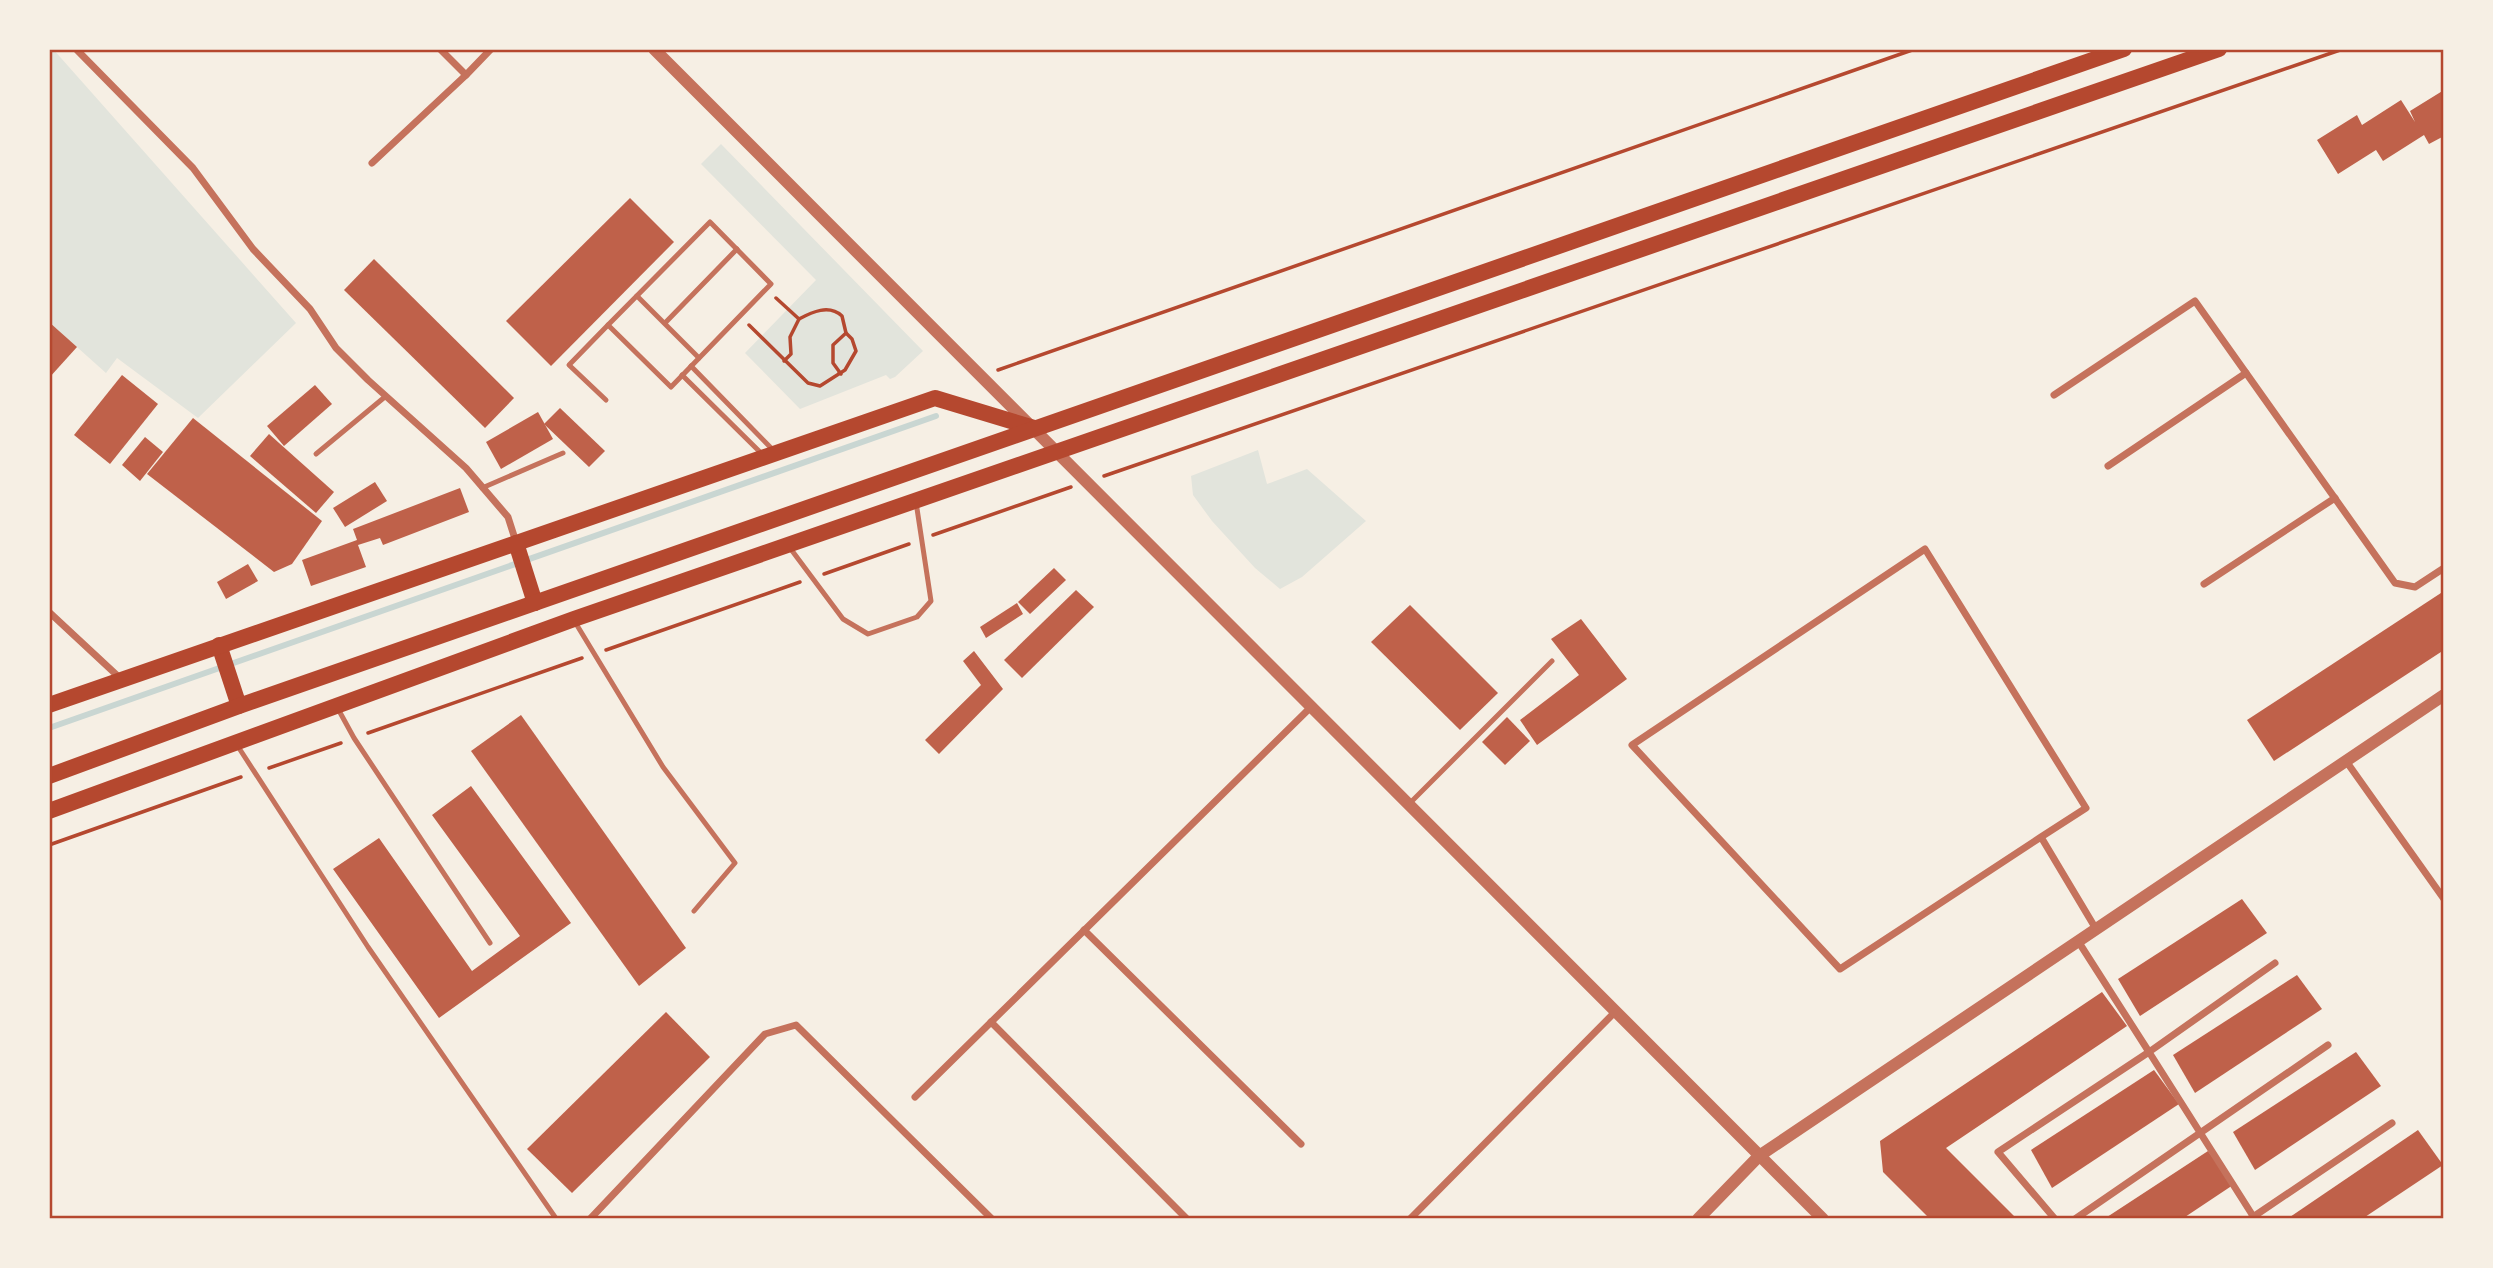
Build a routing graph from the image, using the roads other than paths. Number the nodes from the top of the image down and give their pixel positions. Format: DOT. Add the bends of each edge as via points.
graph roads {
  1 [pos="440,49"];
  2 [pos="491,49"];
  3 [pos="654,49"];
  4 [pos="2124,49"];
  5 [pos="2219,49"];
  6 [pos="77,50"];
  7 [pos="466,75"];
  8 [pos="372,163"];
  9 [pos="737,249"];
  10 [pos="637,296"];
  11 [pos="665,323"];
  12 [pos="608,325"];
  13 [pos="699,358"];
  14 [pos="691,366"];
  15 [pos="2246,373"];
  16 [pos="682,375"];
  17 [pos="2054,395"];
  18 [pos="386,396"];
  19 [pos="606,400"];
  20 [pos="1034,428"];
  21 [pos="1057,450"];
  22 [pos="563,453"];
  23 [pos="316,454"];
  24 [pos="771,455"];
  25 [pos="2108,467"];
  26 [pos="482,488"];
  27 [pos="2335,498"];
  28 [pos="915,500"];
  29 [pos="516,543"];
  30 [pos="788,545"];
  31 [pos="2444,568"];
  32 [pos="2204,584"];
  33 [pos="535,603"];
  34 [pos="49,612"];
  35 [pos="574,619"];
  36 [pos="219,645"];
  37 [pos="1552,661"];
  38 [pos="122,679"];
  39 [pos="2444,695"];
  40 [pos="49,705"];
  41 [pos="1312,705"];
  42 [pos="239,706"];
  43 [pos="336,706"];
  44 [pos="236,743"];
  45 [pos="2345,760"];
  46 [pos="49,776"];
  47 [pos="1410,803"];
  48 [pos="49,811"];
  49 [pos="2041,837"];
  50 [pos="2444,899"];
  51 [pos="694,911"];
  52 [pos="2096,929"];
  53 [pos="1084,930"];
  54 [pos="2078,941"];
  55 [pos="490,943"];
  56 [pos="2275,963"];
  57 [pos="1616,1011"];
  58 [pos="991,1022"];
  59 [pos="2328,1045"];
  60 [pos="2149,1052"];
  61 [pos="915,1097"];
  62 [pos="2392,1123"];
  63 [pos="2200,1133"];
  64 [pos="1301,1144"];
  65 [pos="1759,1156"];
  66 [pos="2251,1218"];
  67 [pos="553,1219"];
  68 [pos="590,1219"];
  69 [pos="992,1219"];
  70 [pos="1187,1219"];
  71 [pos="1409,1219"];
  72 [pos="1698,1219"];
  73 [pos="1823,1219"];
  74 [pos="2055,1219"];
  75 [pos="2075,1219"];
  1 -- 7 [label="street"];
  2 -- 7 [label="street"];
  3 -- 20 [label="street"];
  4 -- 20 [label="main road"];
  5 -- 21 [label="main road"];
  6 -- 18 [label="street" via="193,168 253,249 310,309 336,348"];
  7 -- 8 [label="street"];
  9 -- 10 [label="lane" via="710,222"];
  9 -- 11 [label="lane"];
  9 -- 13 [label="lane" via="771,284"];
  10 -- 11 [label="lane"];
  10 -- 12 [label="lane"];
  11 -- 13 [label="lane"];
  12 -- 16 [label="lane" via="671,387"];
  12 -- 19 [label="lane" via="569,365"];
  13 -- 14 [label="lane"];
  14 -- 16 [label="lane"];
  14 -- 24 [label="lane"];
  15 -- 17 [label="street" via="2194,301"];
  15 -- 25 [label="street"];
  15 -- 27 [label="street"];
  16 -- 24 [label="lane"];
  18 -- 23 [label="lane"];
  18 -- 26 [label="street"];
  20 -- 21 [label="street"];
  20 -- 24 [label="main road" via="935,398"];
  20 -- 33 [label="main road"];
  21 -- 28 [label="main road"];
  21 -- 41 [label="street"];
  22 -- 26 [label="lane"];
  24 -- 29 [label="main road"];
  26 -- 29 [label="street" via="508,517"];
  27 -- 31 [label="street" via="2395,583 2415,587"];
  27 -- 32 [label="street"];
  28 -- 30 [label="main road"];
  28 -- 30 [label="lane" via="931,601 917,617 868,634 844,619"];
  29 -- 33 [label="main road"];
  29 -- 36 [label="main road"];
  30 -- 35 [label="main road"];
  33 -- 42 [label="main road"];
  34 -- 38 [label="street"];
  35 -- 43 [label="main road"];
  35 -- 51 [label="lane" via="663,767 735,863"];
  36 -- 38 [label="main road"];
  36 -- 42 [label="main road"];
  37 -- 47 [label="lane"];
  38 -- 40 [label="main road"];
  39 -- 45 [label="street"];
  41 -- 47 [label="street"];
  41 -- 53 [label="street"];
  42 -- 46 [label="main road"];
  43 -- 44 [label="main road"];
  43 -- 55 [label="lane"];
  44 -- 48 [label="main road"];
  44 -- 67 [label="lane"];
  45 -- 50 [label="street"];
  45 -- 52 [label="street"];
  47 -- 57 [label="street"];
  49 -- 49 [label="street" via="2086,807 1925,549 1632,745 1840,969"];
  49 -- 52 [label="street"];
  52 -- 54 [label="street"];
  53 -- 58 [label="street"];
  53 -- 64 [label="street"];
  54 -- 60 [label="street"];
  54 -- 65 [label="street"];
  56 -- 60 [label="street"];
  57 -- 65 [label="street"];
  57 -- 71 [label="street"];
  58 -- 61 [label="street"];
  58 -- 70 [label="street"];
  59 -- 63 [label="street"];
  60 -- 63 [label="street"];
  60 -- 74 [label="street" via="1998,1152"];
  62 -- 66 [label="street"];
  63 -- 66 [label="street"];
  63 -- 75 [label="street"];
  65 -- 72 [label="street"];
  65 -- 73 [label="street"];
  68 -- 69 [label="street" via="765,1034 796,1025"];
}
